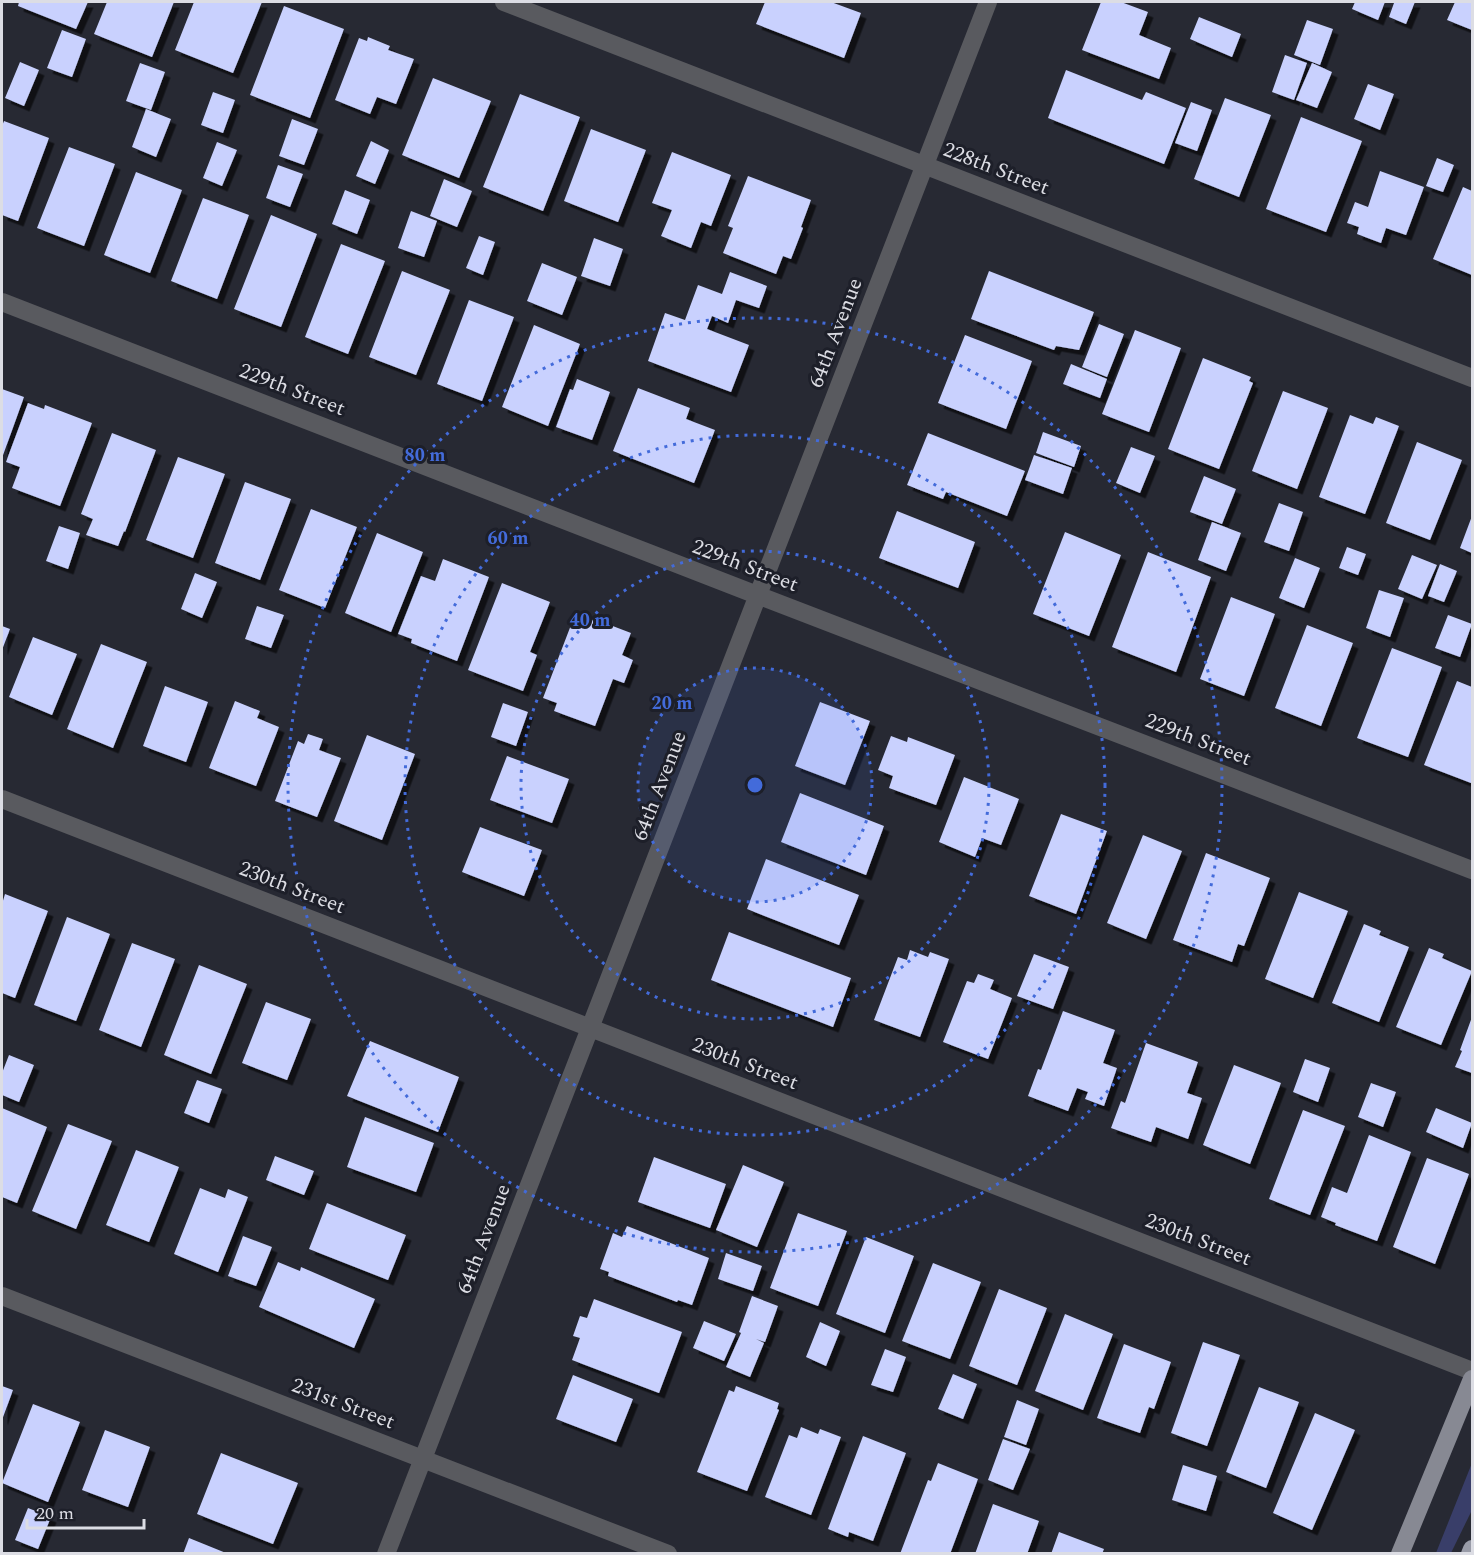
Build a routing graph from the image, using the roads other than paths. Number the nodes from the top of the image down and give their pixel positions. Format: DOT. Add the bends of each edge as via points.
graph roads {
  1 [pos="504,2"];
  2 [pos="988,2"];
  3 [pos="926,166"];
  4 [pos="2,302"];
  5 [pos="1473,378"];
  6 [pos="757,595"];
  7 [pos="2,800"];
  8 [pos="1473,870"];
  9 [pos="590,1028"];
  10 [pos="2,1296"];
  11 [pos="1473,1371"];
  12 [pos="1473,1379"];
  13 [pos="422,1459"];
  14 [pos="1473,1549"];
  15 [pos="386,1554"];
  16 [pos="668,1554"];
  17 [pos="1400,1554"];
  18 [pos="1470,1554"];
  1 -- 3 [label="street, 228th Street"];
  2 -- 3 [label="street, 64th Avenue"];
  3 -- 5 [label="street, 228th Street"];
  3 -- 6 [label="street, 64th Avenue"];
  4 -- 6 [label="street, 229th Street"];
  6 -- 8 [label="street, 229th Street"];
  6 -- 9 [label="street, 64th Avenue"];
  7 -- 9 [label="street, 230th Street"];
  9 -- 11 [label="street, 230th Street"];
  9 -- 13 [label="street, 64th Avenue"];
  10 -- 13 [label="street, 231st Street"];
  12 -- 17 [label="main road"];
  13 -- 15 [label="street, 64th Avenue"];
  13 -- 16 [label="street, 231st Street"];
  14 -- 18 [label="highway"];
}
